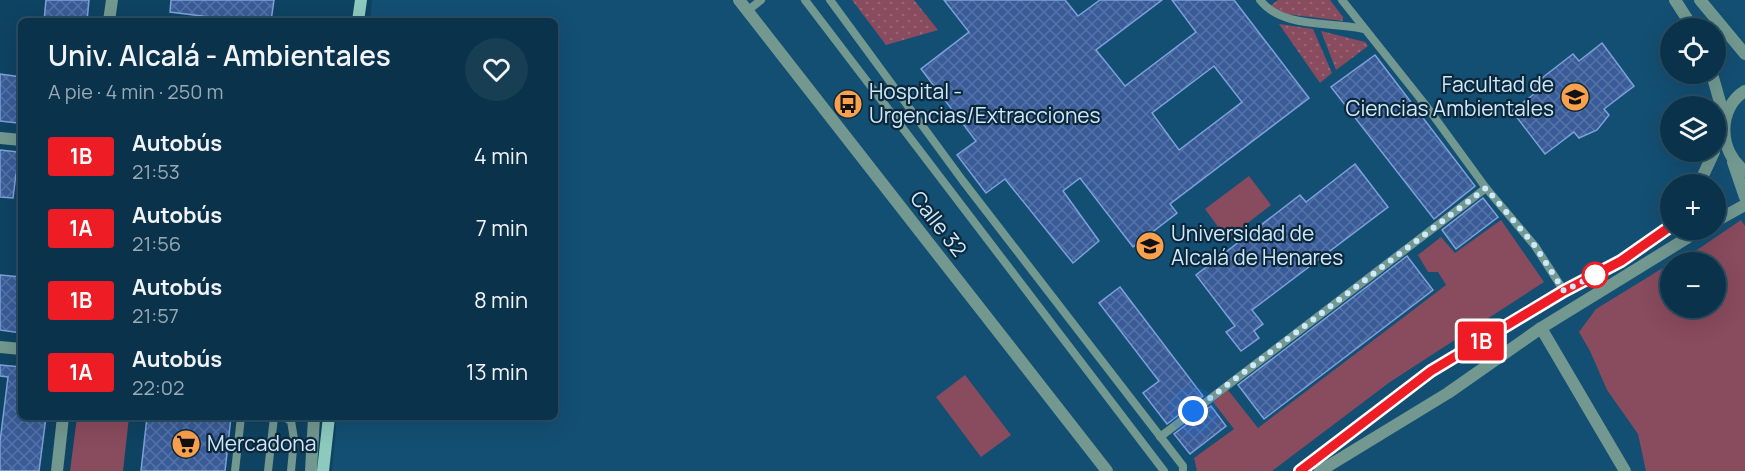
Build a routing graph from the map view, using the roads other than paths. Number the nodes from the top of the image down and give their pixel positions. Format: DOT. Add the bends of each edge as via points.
graph roads {
  1 [pos="112,0"];
  2 [pos="361,0"];
  3 [pos="739,0"];
  4 [pos="761,0"];
  5 [pos="805,0"];
  6 [pos="830,0"];
  7 [pos="1260,0"];
  8 [pos="1342,0"];
  9 [pos="1675,0"];
  10 [pos="1700,0"];
  11 [pos="747,11"];
  12 [pos="109,18"];
  13 [pos="358,18"];
  14 [pos="1687,18"];
  15 [pos="1364,29"];
  16 [pos="1745,54"];
  17 [pos="1745,91"];
  18 [pos="1726,119"];
  19 [pos="0,138"];
  20 [pos="18,140"];
  21 [pos="1726,144"];
  22 [pos="1732,158"];
  23 [pos="1745,171"];
  24 [pos="1486,188"];
  25 [pos="1745,197"];
  26 [pos="1745,205"];
  27 [pos="1726,215"];
  28 [pos="1660,234"];
  29 [pos="1684,240"];
  30 [pos="1564,291"];
  31 [pos="1541,328"];
  32 [pos="0,347"];
  33 [pos="18,349"];
  34 [pos="63,420"];
  35 [pos="242,420"];
  36 [pos="274,420"];
  37 [pos="289,420"];
  38 [pos="314,420"];
  39 [pos="329,420"];
  40 [pos="1160,437"];
  41 [pos="57,471"];
  42 [pos="236,471"];
  43 [pos="268,471"];
  44 [pos="291,471"];
  45 [pos="311,471"];
  46 [pos="323,471"];
  47 [pos="1107,471"];
  48 [pos="1164,471"];
  49 [pos="1184,471"];
  50 [pos="1300,471"];
  51 [pos="1320,471"];
  52 [pos="1625,471"];
  1 -- 12 [label="street"];
  2 -- 13 [label="street"];
  3 -- 11 [label="street, Calle 32"];
  4 -- 11 [label="lane"];
  5 -- 48 [label="lane"];
  6 -- 40 [label="lane"];
  7 -- 15 [label="lane" via="1283,18"];
  8 -- 15 [label="lane"];
  9 -- 14 [label="street"];
  10 -- 16 [label="street"];
  11 -- 47 [label="street, Calle 32"];
  15 -- 24 [label="lane"];
  17 -- 18 [label="street" via="1730,106"];
  19 -- 20 [label="street"];
  21 -- 22 [label="street"];
  22 -- 23 [label="street"];
  22 -- 25 [label="street"];
  24 -- 30 [label="lane" via="1535,246"];
  24 -- 40 [label="lane"];
  26 -- 27 [label="street"];
  28 -- 30 [label="street" via="1621,261"];
  29 -- 31 [label="street"];
  30 -- 50 [label="street" via="1431,371"];
  31 -- 51 [label="street" via="1448,393"];
  31 -- 52 [label="street"];
  32 -- 33 [label="street"];
  34 -- 41 [label="street"];
  35 -- 42 [label="lane"];
  36 -- 43 [label="lane"];
  37 -- 44 [label="lane" via="294,439"];
  38 -- 45 [label="street"];
  39 -- 46 [label="street"];
  40 -- 49 [label="lane"];
}
